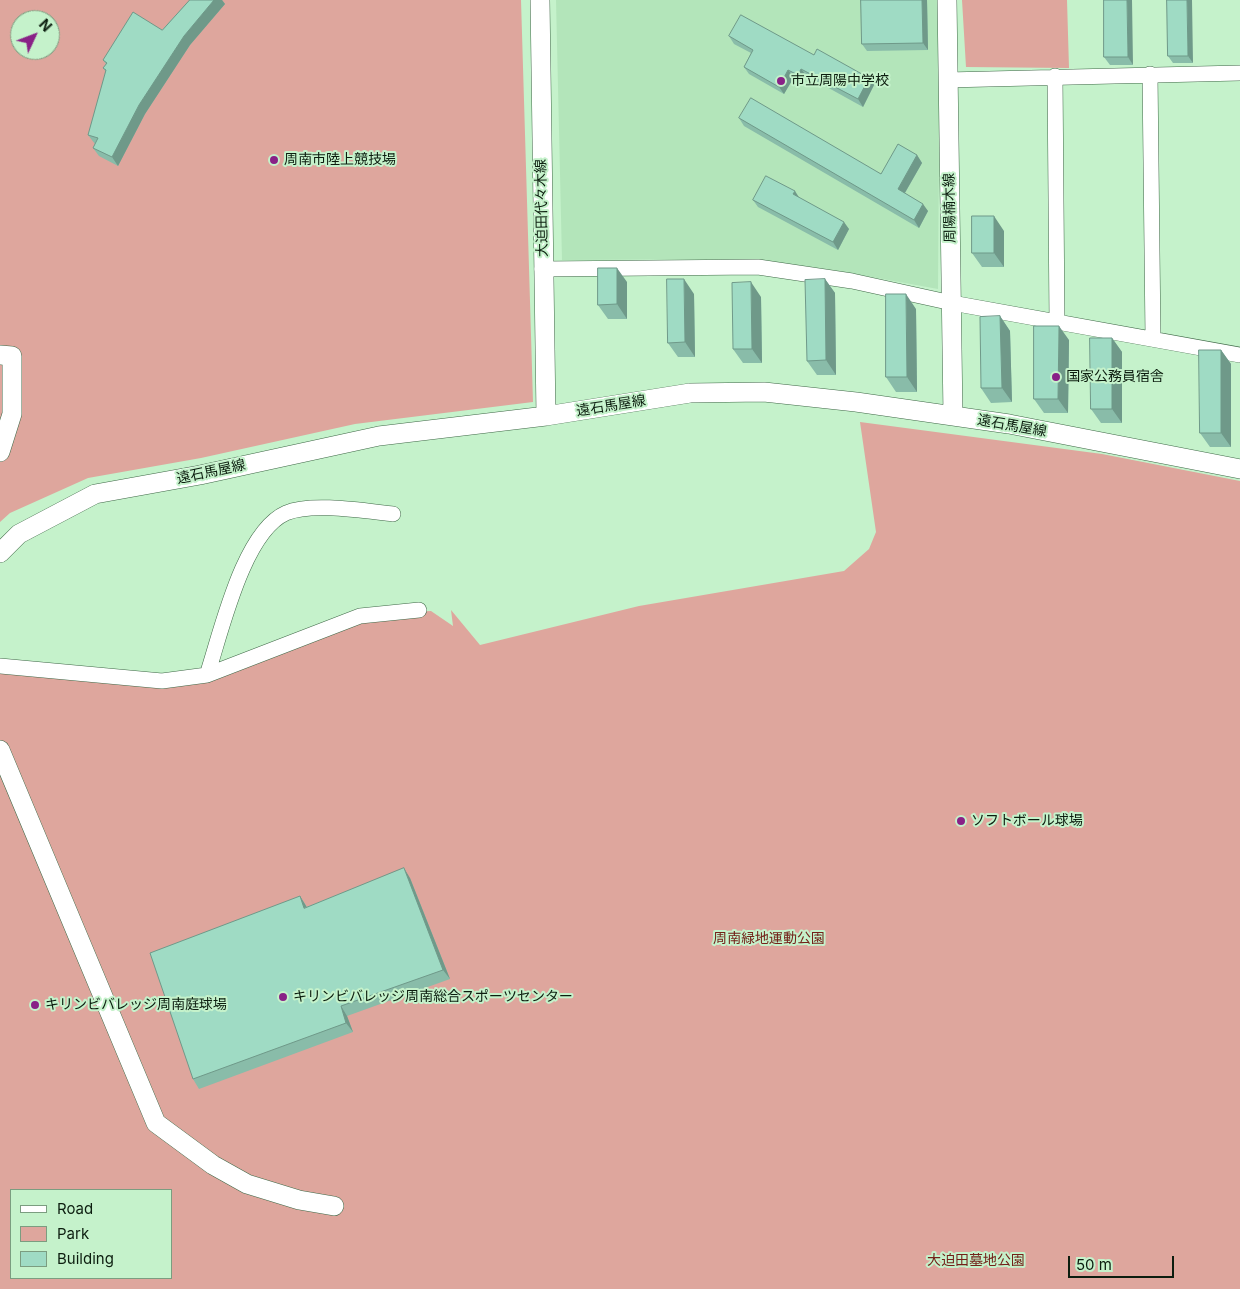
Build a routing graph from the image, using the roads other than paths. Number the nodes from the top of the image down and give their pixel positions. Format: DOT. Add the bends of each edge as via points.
graph roads {
  1 [pos="540,0"];
  2 [pos="946,0"];
  3 [pos="1240,73"];
  4 [pos="1150,74"];
  5 [pos="1056,76"];
  6 [pos="947,80"];
  7 [pos="542,269"];
  8 [pos="952,303"];
  9 [pos="1057,323"];
  10 [pos="1153,338"];
  11 [pos="0,355"];
  12 [pos="1240,356"];
  13 [pos="546,416"];
  14 [pos="952,416"];
  15 [pos="0,452"];
  16 [pos="1240,469"];
  17 [pos="393,514"];
  18 [pos="0,553"];
  19 [pos="419,610"];
  20 [pos="0,666"];
  21 [pos="208,675"];
  22 [pos="0,750"];
  23 [pos="334,1206"];
  1 -- 7 [label="street, 大迫田代々木線"];
  2 -- 6 [label="street, 周陽楠木線"];
  3 -- 4 [label="street"];
  4 -- 5 [label="street"];
  4 -- 10 [label="street"];
  5 -- 6 [label="street"];
  5 -- 9 [label="street"];
  6 -- 8 [label="street, 周陽楠木線"];
  7 -- 8 [label="street" via="758,267 852,281"];
  7 -- 13 [label="street, 大迫田代々木線"];
  8 -- 9 [label="street"];
  8 -- 14 [label="street, 周陽楠木線"];
  9 -- 10 [label="street"];
  10 -- 12 [label="street"];
  11 -- 15 [label="street" via="12,356 12,414"];
  13 -- 14 [label="street, 遠石馬屋線" via="690,393 755,392"];
  13 -- 18 [label="street, 遠石馬屋線" via="379,436 95,494 19,534"];
  14 -- 16 [label="street, 遠石馬屋線"];
  17 -- 21 [label="street" via="324,507 286,513 262,532 244,563"];
  19 -- 21 [label="street" via="360,616"];
  20 -- 21 [label="street" via="162,681"];
  22 -- 23 [label="street" via="156,1123 213,1165 247,1184 300,1200"];
}
